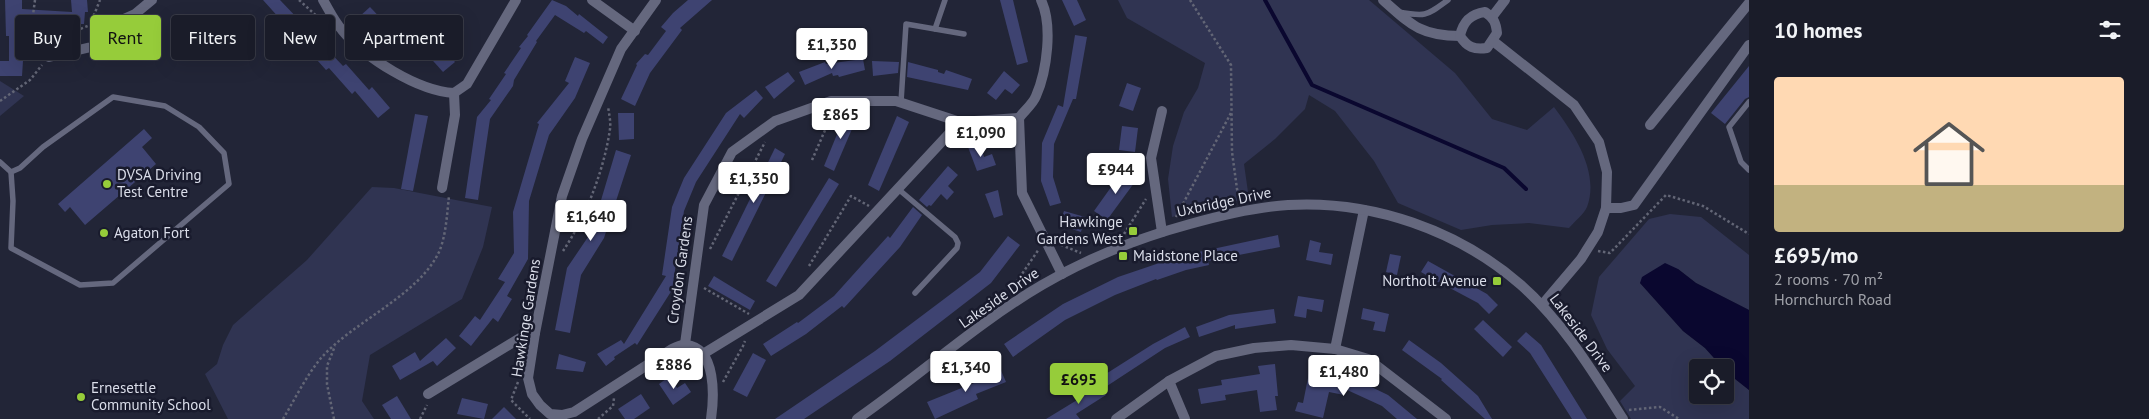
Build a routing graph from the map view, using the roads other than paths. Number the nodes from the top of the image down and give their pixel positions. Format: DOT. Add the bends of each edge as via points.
graph roads {
  1 [pos="152,0"];
  2 [pos="323,0"];
  3 [pos="516,0"];
  4 [pos="592,0"];
  5 [pos="656,0"];
  6 [pos="945,0"];
  7 [pos="1041,0"];
  8 [pos="1383,0"];
  9 [pos="1448,0"];
  10 [pos="1505,0"];
  11 [pos="1749,3"];
  12 [pos="1396,12"];
  13 [pos="1492,17"];
  14 [pos="936,29"];
  15 [pos="635,31"];
  16 [pos="964,34"];
  17 [pos="1460,36"];
  18 [pos="1493,41"];
  19 [pos="1749,45"];
  20 [pos="80,50"];
  21 [pos="454,94"];
  22 [pos="901,102"];
  23 [pos="1749,102"];
  24 [pos="1162,111"];
  25 [pos="1019,118"];
  26 [pos="960,122"];
  27 [pos="1650,125"];
  28 [pos="0,162"];
  29 [pos="1749,170"];
  30 [pos="11,172"];
  31 [pos="442,186"];
  32 [pos="897,188"];
  33 [pos="1606,208"];
  34 [pos="1364,210"];
  35 [pos="1166,231"];
  36 [pos="1506,273"];
  37 [pos="1062,274"];
  38 [pos="915,293"];
  39 [pos="1542,305"];
  40 [pos="535,333"];
  41 [pos="685,344"];
  42 [pos="1335,349"];
  43 [pos="703,354"];
  44 [pos="1169,381"];
  45 [pos="428,394"];
  46 [pos="1620,415"];
  47 [pos="711,419"];
  48 [pos="857,419"];
  49 [pos="1116,419"];
  50 [pos="1185,419"];
  51 [pos="1446,419"];
  1 -- 20 [label="street" via="135,14 116,22 101,42"];
  2 -- 21 [label="street" via="341,30 369,55 427,88"];
  3 -- 21 [label="street" via="467,84"];
  4 -- 15 [label="street"];
  5 -- 15 [label="street, Hawkinge Gardens"];
  6 -- 14 [label="lane"];
  7 -- 25 [label="street" via="1046,9 1048,40 1045,64 1036,98"];
  8 -- 12 [label="street"];
  9 -- 12 [label="lane" via="1427,15"];
  10 -- 13 [label="street"];
  11 -- 27 [label="street"];
  12 -- 17 [label="street" via="1420,30 1434,35"];
  13 -- 17 [label="street" via="1485,12 1478,13 1462,26"];
  13 -- 18 [label="street" via="1497,33"];
  14 -- 16 [label="lane"];
  14 -- 22 [label="lane" via="906,24"];
  15 -- 40 [label="street, Hawkinge Gardens" via="621,49 582,139 562,196"];
  17 -- 18 [label="street" via="1465,43 1478,49 1487,48"];
  18 -- 33 [label="street" via="1574,105 1589,126 1599,142 1607,172"];
  19 -- 33 [label="street" via="1634,205"];
  21 -- 31 [label="street" via="455,115"];
  22 -- 26 [label="street, Croydon Gardens"];
  22 -- 41 [label="street, Croydon Gardens" via="831,101 776,121 732,152 704,205"];
  23 -- 29 [label="lane" via="1729,128 1741,162"];
  24 -- 35 [label="street" via="1151,158"];
  25 -- 26 [label="street, Croydon Gardens"];
  25 -- 37 [label="street" via="1022,193"];
  26 -- 32 [label="street"];
  28 -- 30 [label="lane"];
  30 -- 30 [label="lane" via="112,98 165,106 199,127 224,153 229,184 113,283 80,285 10,248"];
  32 -- 38 [label="lane" via="958,243 957,248"];
  32 -- 43 [label="street" via="799,295"];
  33 -- 39 [label="street" via="1598,232 1587,250"];
  34 -- 35 [label="street, Uxbridge Drive" via="1302,204 1244,211"];
  34 -- 36 [label="street, Uxbridge Drive" via="1402,219 1440,234"];
  34 -- 42 [label="street"];
  35 -- 37 [label="street, Uxbridge Drive" via="1115,249"];
  36 -- 39 [label="street, Lakeside Drive"];
  37 -- 48 [label="street, Lakeside Drive" via="1000,312"];
  39 -- 46 [label="street, Lakeside Drive" via="1586,360"];
  40 -- 41 [label="street, Hawkinge Gardens" via="528,378 532,394 550,414 562,415 574,412 672,349"];
  40 -- 45 [label="street" via="525,335"];
  41 -- 43 [label="street"];
  42 -- 44 [label="street" via="1291,345 1254,348 1216,356"];
  42 -- 51 [label="street" via="1368,359"];
  43 -- 47 [label="street" via="709,367 713,393"];
  44 -- 49 [label="street"];
  44 -- 50 [label="street"];
}
